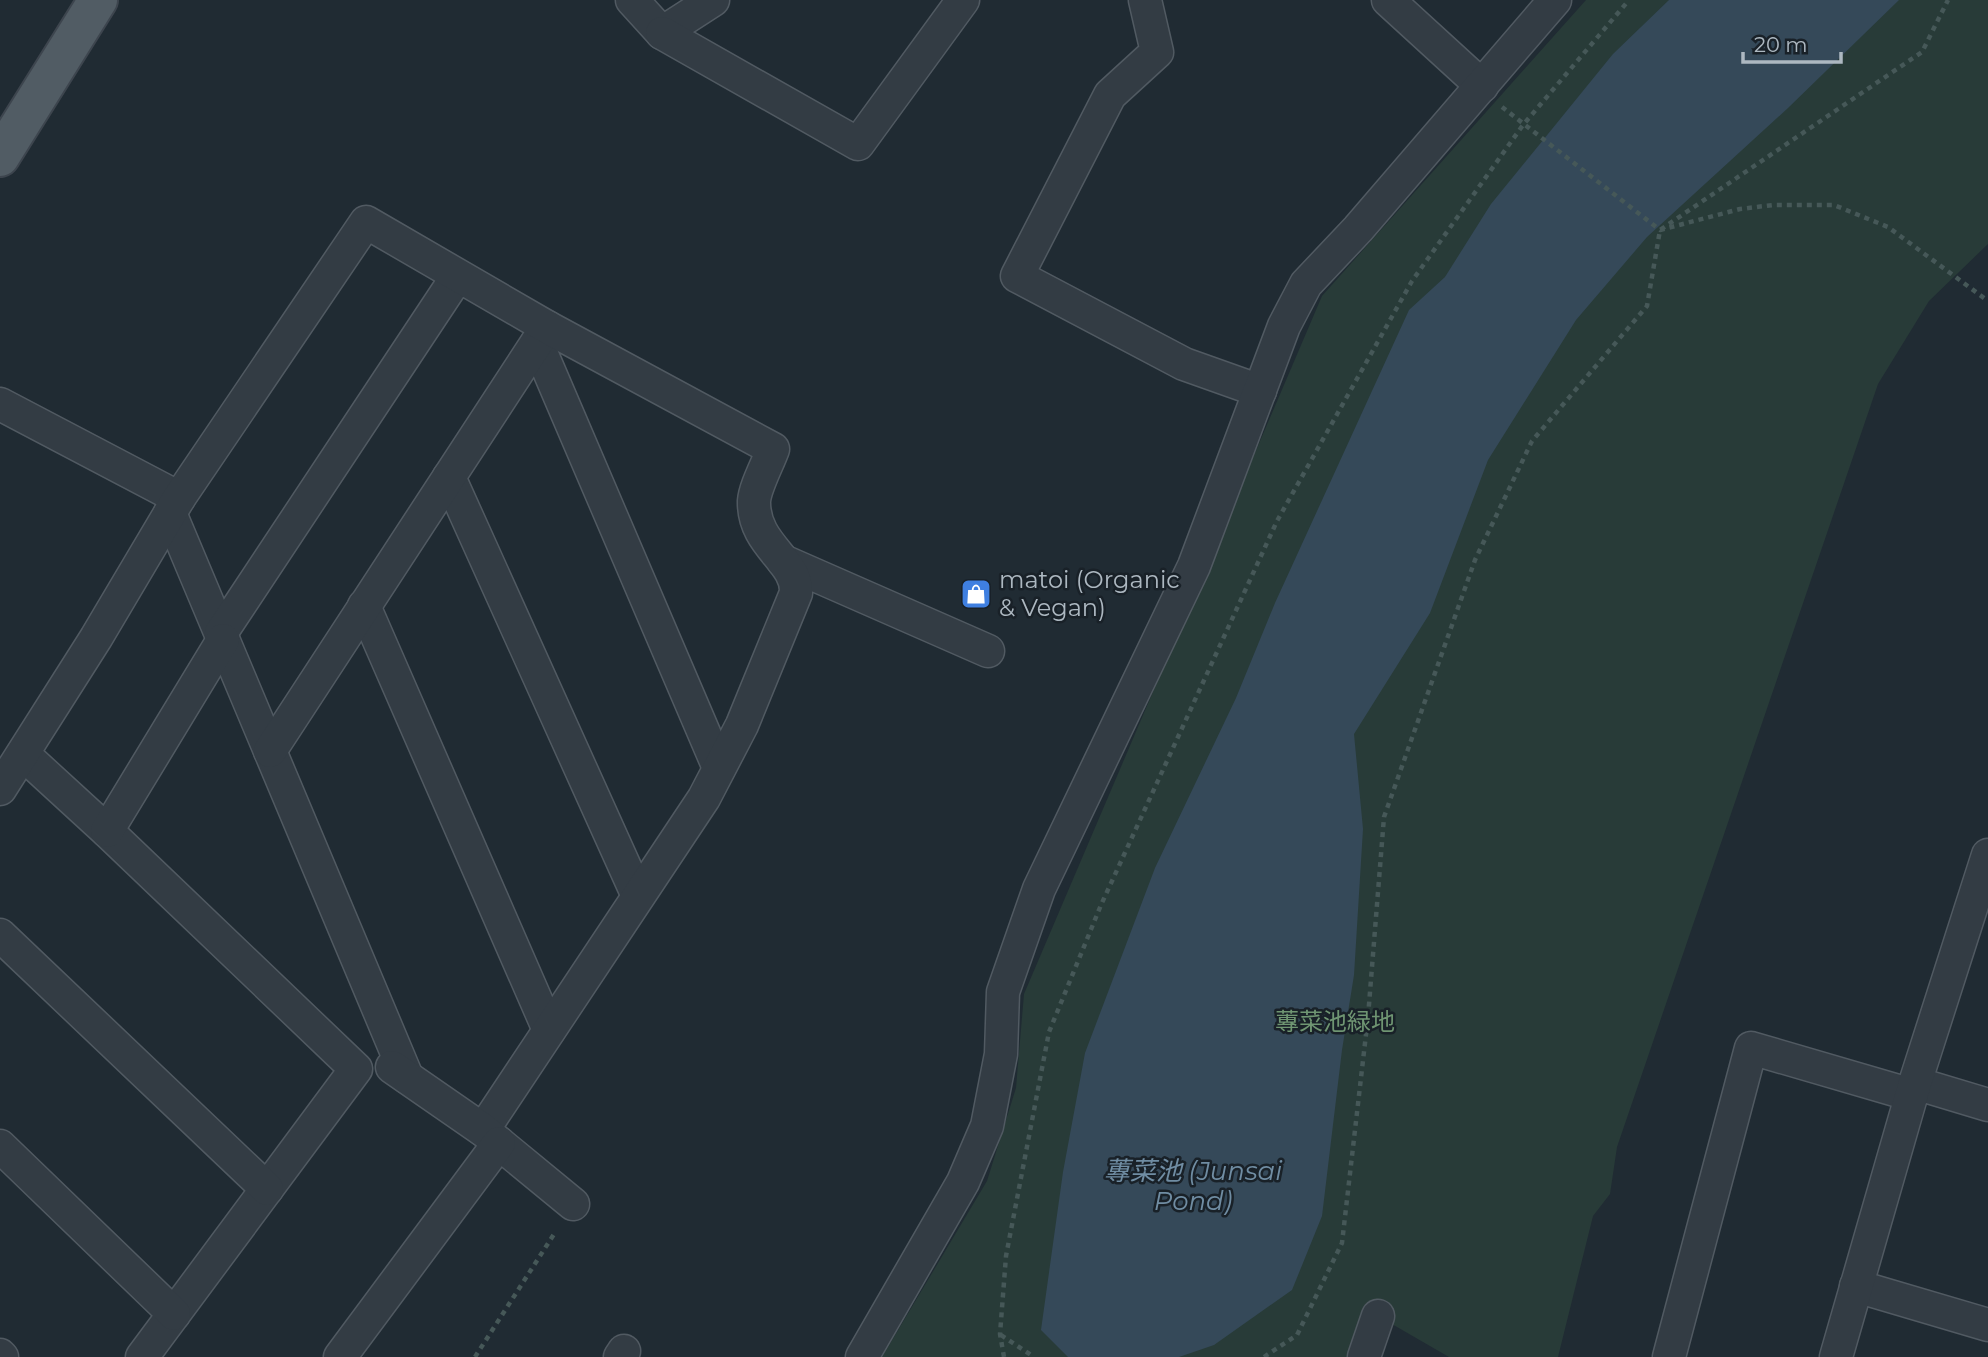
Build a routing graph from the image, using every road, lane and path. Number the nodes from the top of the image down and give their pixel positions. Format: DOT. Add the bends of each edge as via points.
graph roads {
  1 [pos="98,0"];
  2 [pos="632,0"];
  3 [pos="713,0"];
  4 [pos="963,0"];
  5 [pos="1146,0"];
  6 [pos="1388,0"];
  7 [pos="1555,0"];
  8 [pos="1629,0"];
  9 [pos="1948,0"];
  10 [pos="662,33"];
  11 [pos="1482,86"];
  12 [pos="1523,125"];
  13 [pos="0,157"];
  14 [pos="1660,230"];
  15 [pos="457,276"];
  16 [pos="1988,301"];
  17 [pos="542,335"];
  18 [pos="1259,391"];
  19 [pos="0,404"];
  20 [pos="449,477"];
  21 [pos="174,506"];
  22 [pos="783,561"];
  23 [pos="364,606"];
  24 [pos="222,637"];
  25 [pos="988,651"];
  26 [pos="270,751"];
  27 [pos="23,754"];
  28 [pos="719,768"];
  29 [pos="0,789"];
  30 [pos="107,831"];
  31 [pos="1988,855"];
  32 [pos="638,896"];
  33 [pos="1978,922"];
  34 [pos="0,935"];
  35 [pos="549,1030"];
  36 [pos="354,1067"];
  37 [pos="407,1077"];
  38 [pos="1913,1089"];
  39 [pos="1988,1105"];
  40 [pos="491,1137"];
  41 [pos="0,1146"];
  42 [pos="267,1189"];
  43 [pos="573,1204"];
  44 [pos="1856,1286"];
  45 [pos="174,1314"];
  46 [pos="1378,1316"];
  47 [pos="1988,1325"];
  48 [pos="1000,1334"];
  49 [pos="142,1357"];
  50 [pos="340,1357"];
  51 [pos="475,1357"];
  52 [pos="862,1357"];
  53 [pos="1004,1357"];
  54 [pos="1034,1357"];
  55 [pos="1264,1357"];
  56 [pos="1364,1357"];
  57 [pos="1669,1357"];
  58 [pos="1836,1357"];
  1 -- 13 [label="main road"];
  2 -- 10 [label="street"];
  3 -- 10 [label="street"];
  4 -- 10 [label="street" via="858,144"];
  5 -- 18 [label="street" via="1157,52 1110,95 1017,276 1184,364"];
  6 -- 11 [label="street"];
  7 -- 11 [label="street"];
  8 -- 12 [label="path"];
  9 -- 14 [label="path" via="1922,52"];
  11 -- 18 [label="street" via="1306,284"];
  12 -- 14 [label="path"];
  12 -- 48 [label="path" via="1412,281 1277,521 1101,905 1049,1032 1006,1256"];
  14 -- 16 [label="path" via="1740,209 1834,205 1888,227"];
  14 -- 55 [label="path" via="1647,306 1532,441 1475,560 1384,817 1368,1017 1342,1243 1297,1335"];
  15 -- 17 [label="street"];
  15 -- 21 [label="street" via="366,222"];
  15 -- 24 [label="street"];
  17 -- 20 [label="street"];
  17 -- 22 [label="street" via="773,449 754,499 757,525"];
  17 -- 28 [label="street"];
  18 -- 52 [label="street" via="1194,566 1039,889 1003,992 1001,1054 987,1126 963,1182"];
  19 -- 21 [label="street"];
  20 -- 23 [label="street"];
  20 -- 32 [label="street"];
  21 -- 24 [label="street"];
  21 -- 27 [label="street"];
  22 -- 25 [label="street"];
  22 -- 28 [label="street" via="797,582 796,593 742,725"];
  23 -- 26 [label="street"];
  23 -- 35 [label="street"];
  24 -- 26 [label="street"];
  24 -- 30 [label="street"];
  26 -- 37 [label="street"];
  27 -- 29 [label="street"];
  27 -- 30 [label="street"];
  28 -- 32 [label="street"];
  30 -- 36 [label="street"];
  31 -- 33 [label="street"];
  32 -- 35 [label="street"];
  33 -- 38 [label="street"];
  34 -- 42 [label="street"];
  35 -- 40 [label="street"];
  36 -- 37 [label="street" via="378,1058"];
  36 -- 42 [label="street"];
  37 -- 40 [label="street"];
  38 -- 39 [label="street"];
  38 -- 44 [label="street"];
  38 -- 57 [label="street" via="1751,1048"];
  40 -- 43 [label="street"];
  40 -- 50 [label="street"];
  41 -- 45 [label="street"];
  42 -- 45 [label="street"];
  43 -- 51 [label="path"];
  44 -- 47 [label="street"];
  44 -- 58 [label="street"];
  45 -- 49 [label="street"];
  46 -- 56 [label="street"];
  48 -- 53 [label="path"];
  48 -- 54 [label="path"];
}
